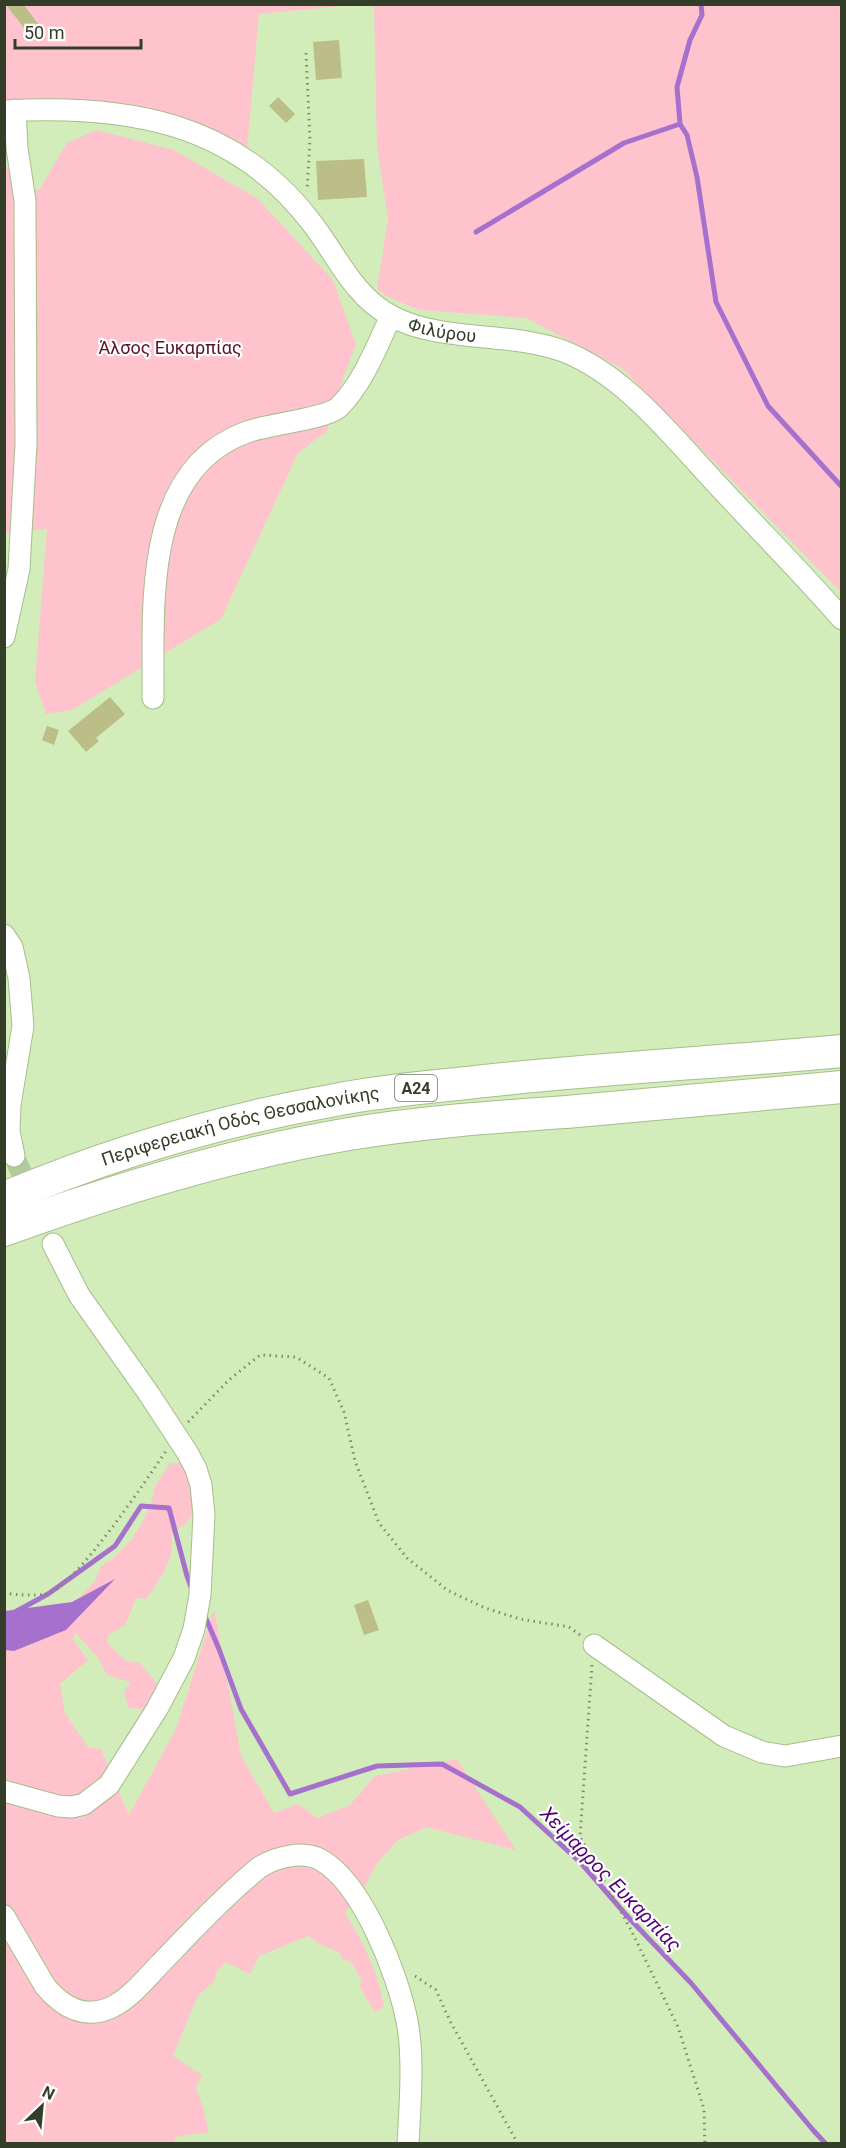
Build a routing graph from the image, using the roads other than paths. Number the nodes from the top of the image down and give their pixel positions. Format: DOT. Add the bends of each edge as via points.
graph roads {
  1 [pos="10,110"];
  2 [pos="391,316"];
  3 [pos="842,619"];
  4 [pos="4,637"];
  5 [pos="153,698"];
  6 [pos="4,935"];
  7 [pos="842,1051"];
  8 [pos="842,1087"];
  9 [pos="14,1156"];
  10 [pos="4,1198"];
  11 [pos="4,1230"];
  12 [pos="52,1244"];
  13 [pos="594,1645"];
  14 [pos="842,1746"];
  15 [pos="4,1791"];
  16 [pos="4,1916"];
  17 [pos="408,2144"];
  1 -- 2 [label="street, Φιλύρου" via="97,111 148,118 213,140 273,179 313,224 357,289"];
  1 -- 4 [label="street" via="25,201 26,444 20,569"];
  2 -- 3 [label="street, Φιλύρου" via="430,329 541,344 597,370 659,422"];
  2 -- 5 [label="street" via="355,386 338,408 321,416 269,425 225,442 204,457 184,484 160,544 154,597"];
  6 -- 9 [label="street" via="12,947 19,978 23,1026 10,1106"];
  7 -- 10 [label="highway, Περιφερειακή Οδός Θεσσαλονίκης / Α24" via="536,1075 335,1100 148,1144"];
  8 -- 11 [label="highway, Περιφερειακή Οδός Θεσσαλονίκης / Α24" via="447,1121 352,1133 174,1174"];
  12 -- 15 [label="street" via="79,1295 196,1469 204,1515 200,1595 184,1658 109,1785 84,1804 65,1806"];
  13 -- 14 [label="street" via="724,1736 762,1752 785,1756"];
  16 -- 17 [label="street" via="52,1995 72,2009 96,2012 121,2002 219,1902 260,1867 291,1856 320,1859 354,1894 391,1970 407,2023"];
}
